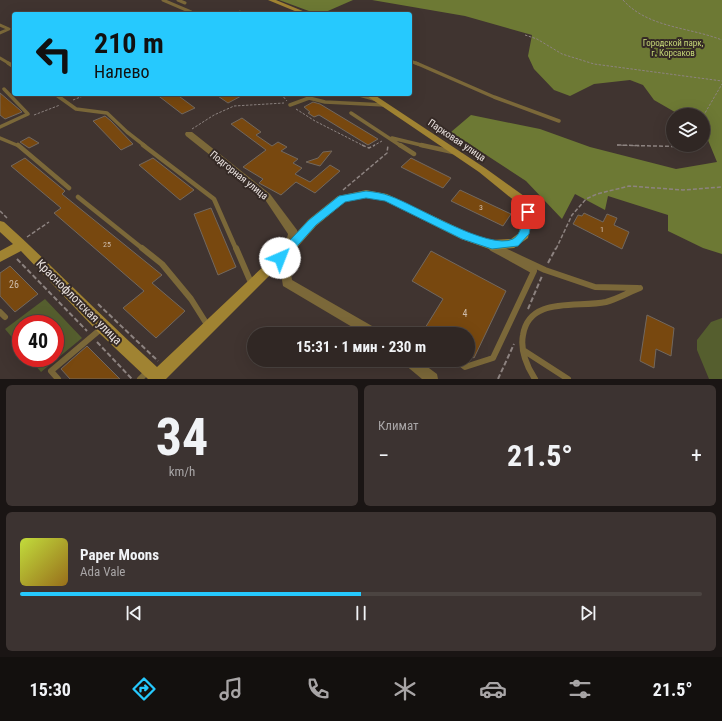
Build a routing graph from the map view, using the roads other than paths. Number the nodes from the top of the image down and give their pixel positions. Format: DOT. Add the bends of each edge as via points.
graph roads {
  1 [pos="163,0"];
  2 [pos="178,0"];
  3 [pos="271,0"];
  4 [pos="185,3"];
  5 [pos="191,12"];
  6 [pos="303,12"];
  7 [pos="0,25"];
  8 [pos="0,33"];
  9 [pos="0,58"];
  10 [pos="412,62"];
  11 [pos="12,66"];
  12 [pos="4,89"];
  13 [pos="58,96"];
  14 [pos="372,97"];
  15 [pos="385,104"];
  16 [pos="290,105"];
  17 [pos="351,113"];
  18 [pos="559,121"];
  19 [pos="0,127"];
  20 [pos="189,134"];
  21 [pos="389,137"];
  22 [pos="0,138"];
  23 [pos="455,152"];
  24 [pos="414,154"];
  25 [pos="69,188"];
  26 [pos="78,197"];
  27 [pos="0,224"];
  28 [pos="479,240"];
  29 [pos="24,241"];
  30 [pos="492,244"];
  31 [pos="289,249"];
  32 [pos="0,257"];
  33 [pos="252,285"];
  34 [pos="0,312"];
  35 [pos="5,317"];
  36 [pos="103,327"];
  37 [pos="208,327"];
  38 [pos="363,327"];
  39 [pos="523,350"];
  40 [pos="475,364"];
  41 [pos="417,367"];
  42 [pos="155,375"];
  43 [pos="58,379"];
  44 [pos="140,379"];
  45 [pos="432,379"];
  46 [pos="535,379"];
  47 [pos="568,379"];
  1 -- 5 [label="lane"];
  2 -- 4 [label="lane"];
  3 -- 6 [label="street"];
  7 -- 8 [label="lane" via="9,29"];
  9 -- 11 [label="lane"];
  10 -- 18 [label="lane" via="494,98"];
  12 -- 19 [label="lane" via="28,114"];
  13 -- 33 [label="lane" via="76,109 107,113 127,132 214,199"];
  14 -- 15 [label="street, Парковая улица"];
  15 -- 16 [label="lane" via="325,102 309,98"];
  15 -- 23 [label="street, Парковая улица"];
  17 -- 21 [label="lane"];
  20 -- 31 [label="street, Подгорная улица" via="267,196 292,233"];
  21 -- 23 [label="lane"];
  21 -- 24 [label="lane"];
  22 -- 25 [label="lane" via="17,144"];
  23 -- 30 [label="street, Парковая улица" via="520,199 528,212 524,234 514,243"];
  26 -- 37 [label="lane" via="162,264 191,299"];
  27 -- 29 [label="street, Краснофлотская улица"];
  28 -- 30 [label="street"];
  28 -- 31 [label="street" via="465,236 387,198 366,194 342,199 312,223"];
  28 -- 40 [label="lane" via="534,271 493,358"];
  29 -- 32 [label="street"];
  29 -- 36 [label="street, Краснофлотская улица"];
  30 -- 39 [label="lane" via="545,270 595,287 640,288 606,302 542,308 527,320 524,326"];
  31 -- 33 [label="street"];
  31 -- 38 [label="street, Подгорная улица" via="285,268 287,283"];
  33 -- 37 [label="street"];
  34 -- 35 [label="lane"];
  36 -- 42 [label="street, Краснофлотская улица"];
  36 -- 43 [label="lane" via="51,371"];
  37 -- 42 [label="street"];
  39 -- 46 [label="lane" via="527,368"];
  39 -- 47 [label="lane"];
  41 -- 45 [label="street"];
  42 -- 44 [label="lane"];
}
